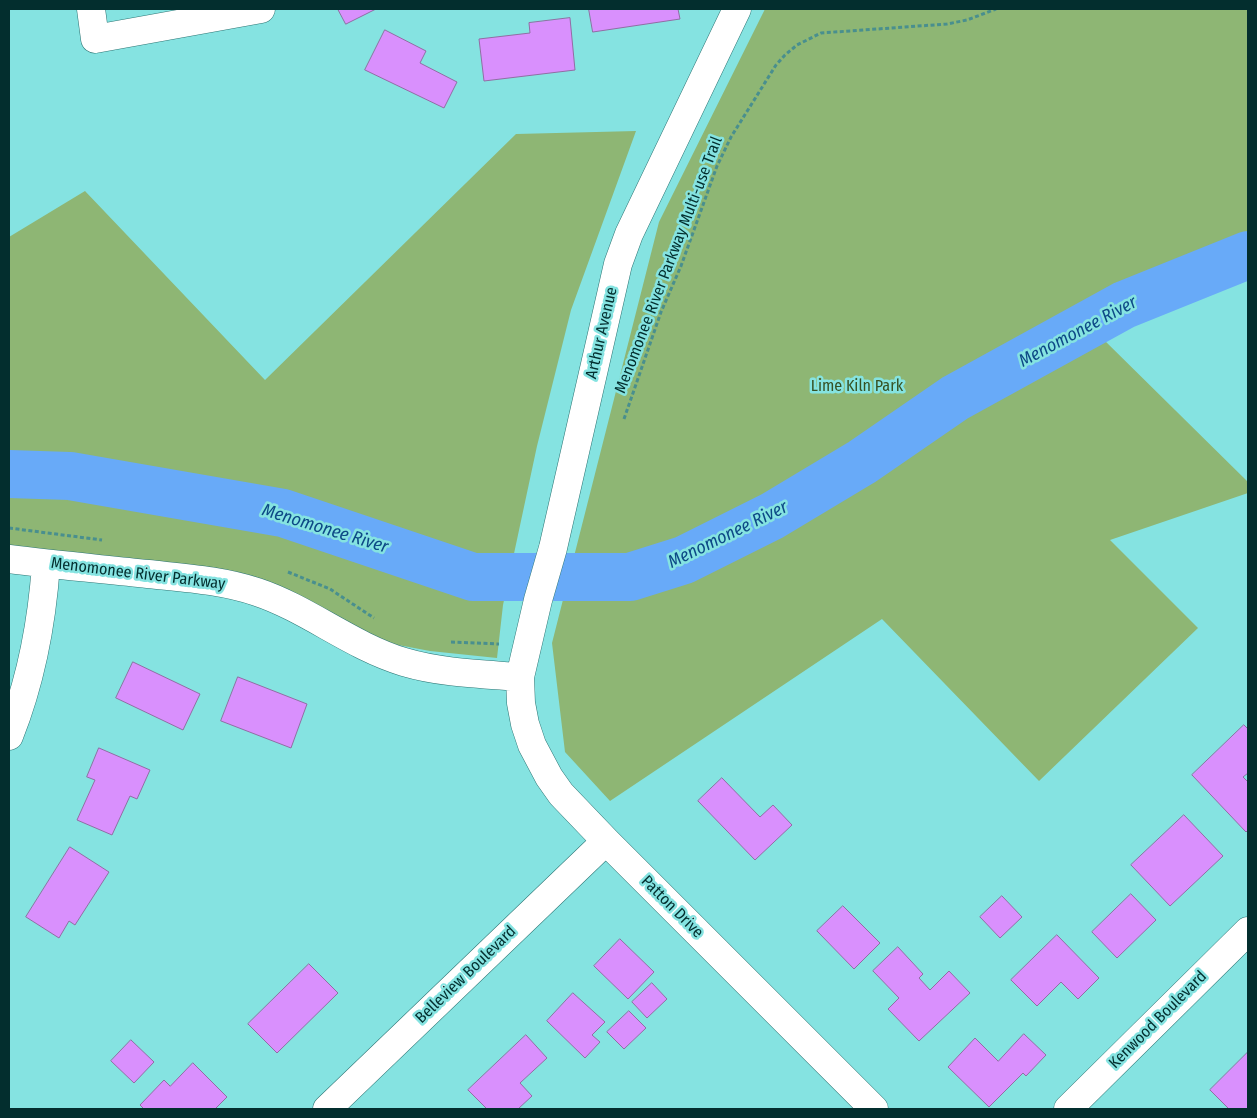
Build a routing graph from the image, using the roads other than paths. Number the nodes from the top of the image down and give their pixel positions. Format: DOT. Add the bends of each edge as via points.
graph roads {
  1 [pos="91,9"];
  2 [pos="261,9"];
  3 [pos="737,9"];
  4 [pos="9,559"];
  5 [pos="46,564"];
  6 [pos="520,677"];
  7 [pos="9,736"];
  8 [pos="606,841"];
  9 [pos="1248,931"];
  10 [pos="327,1109"];
  11 [pos="874,1109"];
  12 [pos="1068,1109"];
  1 -- 2 [label="street" via="95,39"];
  3 -- 6 [label="street, Arthur Avenue" via="618,264"];
  4 -- 5 [label="street, Menomonee River Parkway"];
  5 -- 6 [label="street, Menomonee River Parkway" via="222,582 280,601 403,662 437,669"];
  5 -- 7 [label="street" via="44,600 31,665"];
  6 -- 8 [label="street, Patton Drive" via="521,703 532,745 562,794"];
  8 -- 10 [label="street, Belleview Boulevard"];
  8 -- 11 [label="street, Patton Drive"];
  9 -- 12 [label="street, Kenwood Boulevard"];
}
